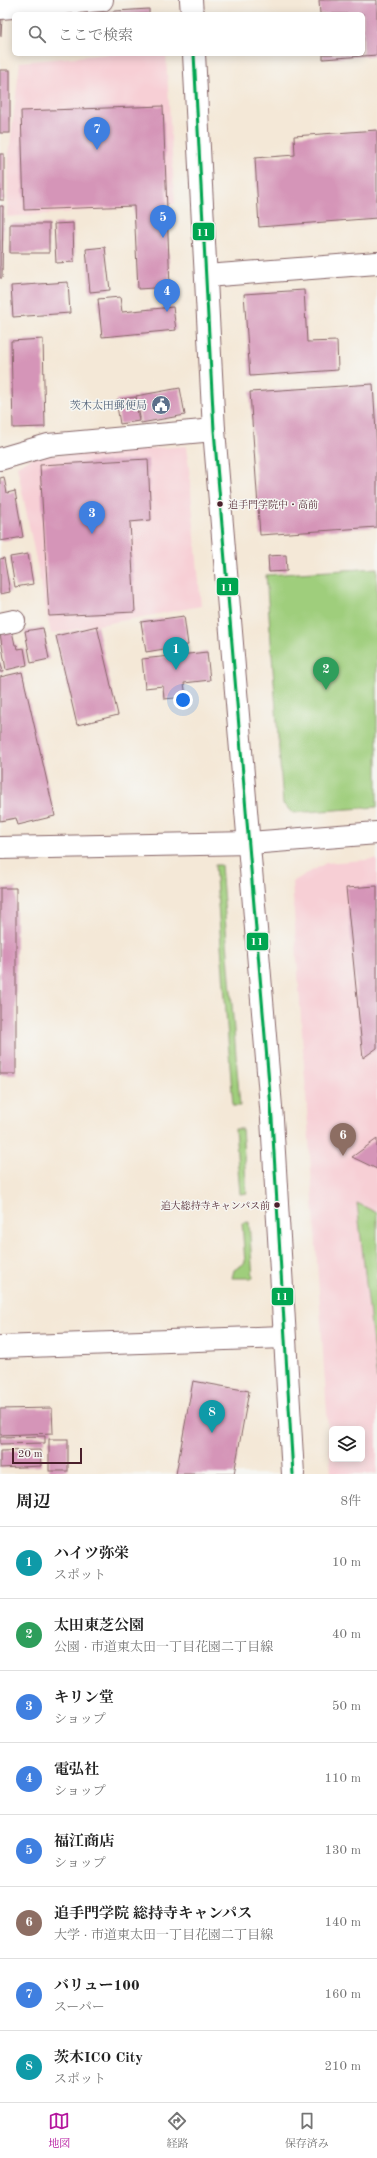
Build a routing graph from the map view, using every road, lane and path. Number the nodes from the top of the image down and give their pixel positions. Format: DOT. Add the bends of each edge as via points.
graph roads {
  1 [pos="102,0"];
  2 [pos="191,0"];
  3 [pos="0,8"];
  4 [pos="192,12"];
  5 [pos="194,56"];
  6 [pos="377,263"];
  7 [pos="206,276"];
  8 [pos="214,430"];
  9 [pos="0,459"];
  10 [pos="377,834"];
  11 [pos="250,843"];
  12 [pos="0,848"];
  13 [pos="284,1337"];
  14 [pos="0,1347"];
  15 [pos="293,1474"];
  1 -- 3 [label="street"];
  2 -- 4 [label="street"];
  5 -- 7 [label="street"];
  6 -- 7 [label="street"];
  7 -- 8 [label="street"];
  8 -- 9 [label="street" via="48,445"];
  8 -- 11 [label="street"];
  10 -- 11 [label="street"];
  11 -- 12 [label="street"];
  11 -- 13 [label="street" via="272,1119"];
  13 -- 14 [label="street"];
  13 -- 15 [label="street"];
}
